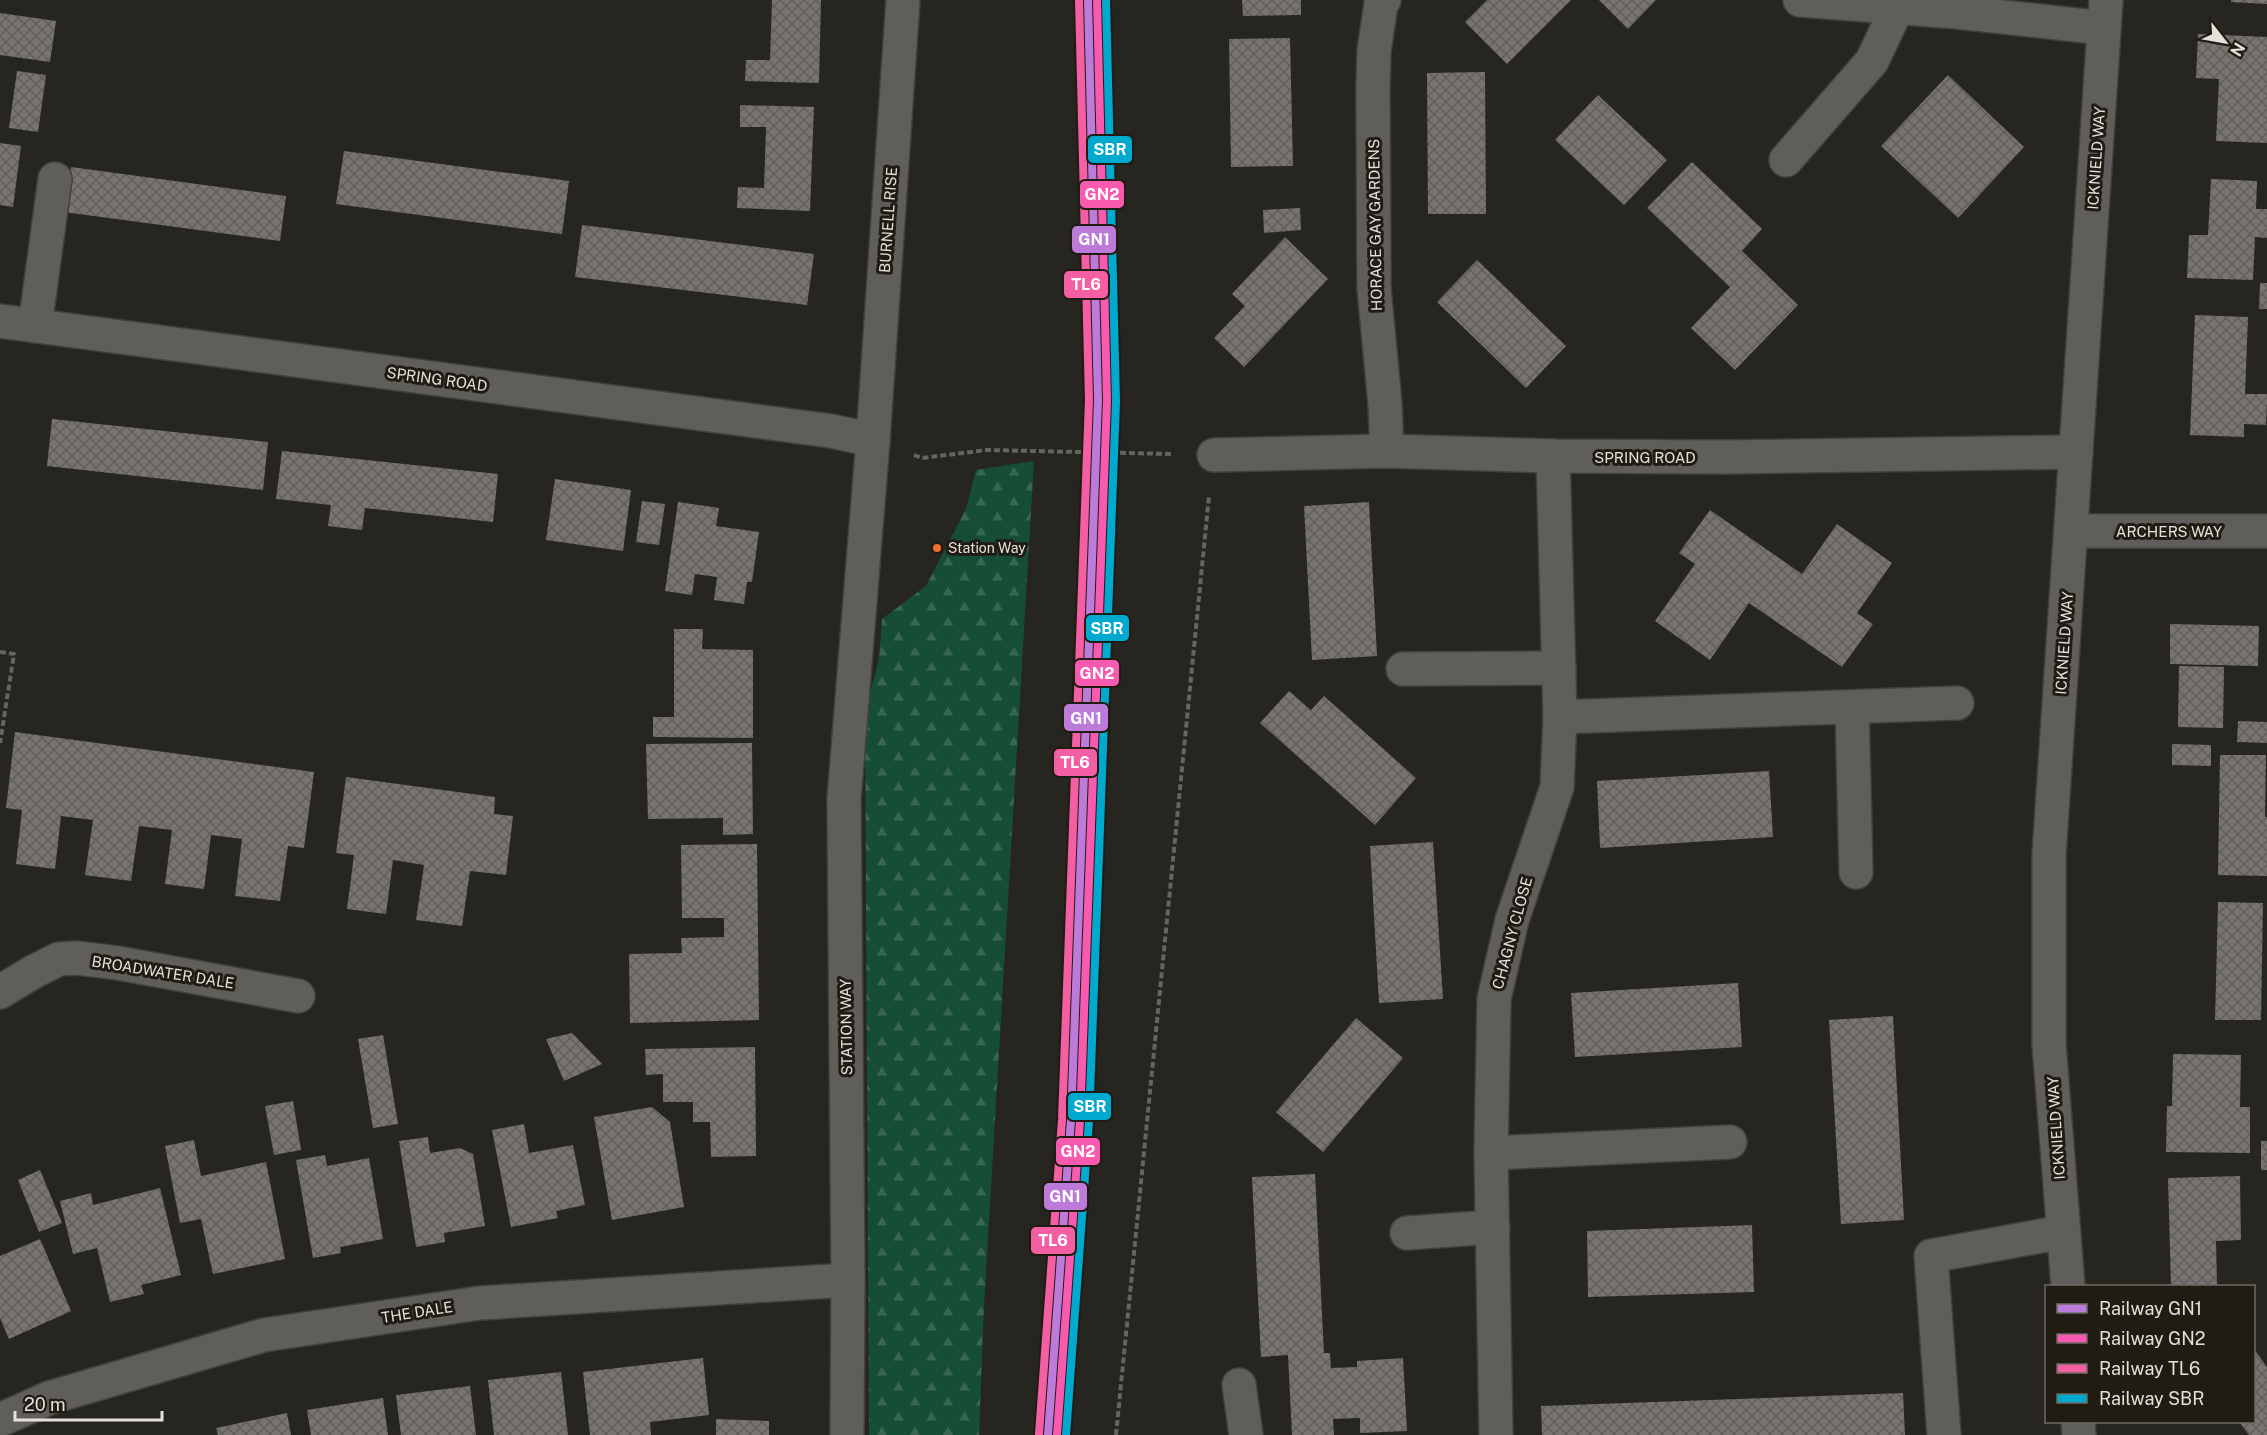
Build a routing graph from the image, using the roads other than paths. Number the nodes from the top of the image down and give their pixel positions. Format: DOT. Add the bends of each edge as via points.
graph roads {
  1 [pos="903,0"];
  2 [pos="1384,0"];
  3 [pos="1800,0"];
  4 [pos="1958,6"];
  5 [pos="1897,8"];
  6 [pos="2105,14"];
  7 [pos="1786,160"];
  8 [pos="55,179"];
  9 [pos="0,321"];
  10 [pos="34,326"];
  11 [pos="873,440"];
  12 [pos="1387,451"];
  13 [pos="2076,452"];
  14 [pos="1214,455"];
  15 [pos="1554,456"];
  16 [pos="2072,531"];
  17 [pos="2267,531"];
  18 [pos="1559,668"];
  19 [pos="1403,669"];
  20 [pos="1957,703"];
  21 [pos="1852,707"];
  22 [pos="1560,717"];
  23 [pos="1856,872"];
  24 [pos="0,992"];
  25 [pos="298,996"];
  26 [pos="1731,1142"];
  27 [pos="1491,1153"];
  28 [pos="1492,1227"];
  29 [pos="2063,1232"];
  30 [pos="1407,1233"];
  31 [pos="848,1280"];
  32 [pos="2068,1285"];
  33 [pos="1239,1385"];
  34 [pos="0,1420"];
  35 [pos="848,1435"];
  36 [pos="1246,1435"];
  37 [pos="1496,1435"];
  38 [pos="1944,1435"];
  1 -- 11 [label="street, BURNELL RISE"];
  2 -- 12 [label="street, HORACE GAY GARDENS" via="1374,51 1374,288"];
  3 -- 5 [label="street"];
  4 -- 5 [label="street"];
  4 -- 6 [label="street"];
  5 -- 7 [label="street" via="1872,61"];
  6 -- 13 [label="street, ICKNIELD WAY"];
  8 -- 10 [label="street"];
  9 -- 10 [label="street, SPRING ROAD"];
  10 -- 11 [label="street, SPRING ROAD" via="819,429"];
  11 -- 31 [label="street, STATION WAY" via="844,799"];
  12 -- 14 [label="street, SPRING ROAD"];
  12 -- 15 [label="street, SPRING ROAD"];
  13 -- 15 [label="street, SPRING ROAD"];
  13 -- 16 [label="street, ICKNIELD WAY"];
  15 -- 18 [label="street, CHAGNY CLOSE"];
  16 -- 17 [label="street, ARCHERS WAY"];
  16 -- 29 [label="street, ICKNIELD WAY" via="2049,855 2049,1044"];
  18 -- 19 [label="street"];
  18 -- 22 [label="street, CHAGNY CLOSE"];
  20 -- 21 [label="street"];
  21 -- 22 [label="street"];
  21 -- 23 [label="street"];
  22 -- 27 [label="street, CHAGNY CLOSE" via="1557,787 1512,920 1494,999"];
  24 -- 25 [label="street, BROADWATER DALE" via="58,960 77,958"];
  26 -- 27 [label="street"];
  27 -- 28 [label="street, CHAGNY CLOSE"];
  28 -- 30 [label="street"];
  28 -- 37 [label="street, CHAGNY CLOSE"];
  29 -- 32 [label="street, ICKNIELD WAY"];
  29 -- 38 [label="street" via="1931,1256"];
  31 -- 34 [label="street, THE DALE" via="480,1303 264,1335 49,1398"];
  31 -- 35 [label="street, STATION WAY"];
  33 -- 36 [label="street"];
}
